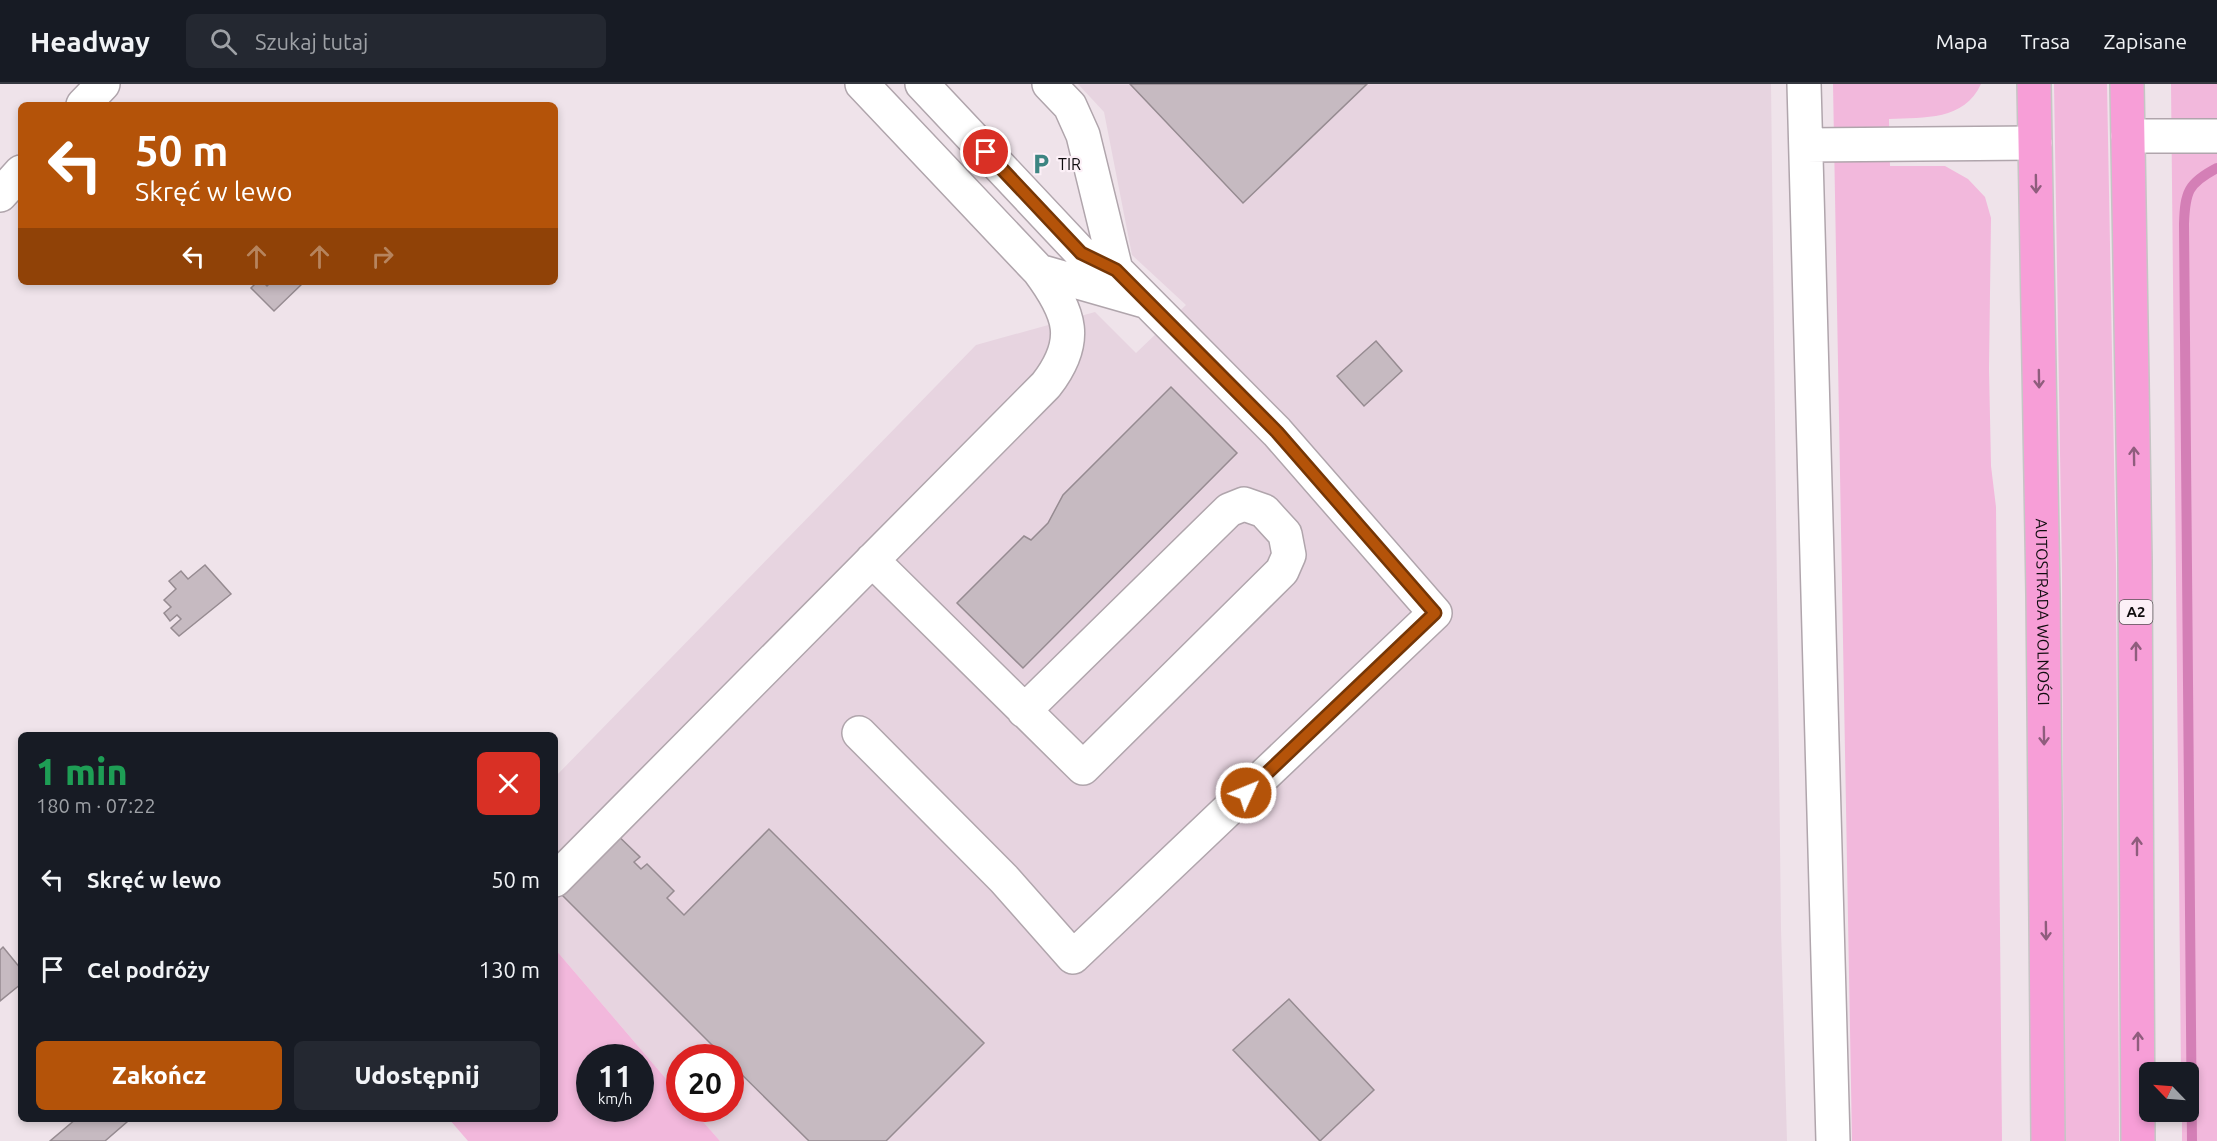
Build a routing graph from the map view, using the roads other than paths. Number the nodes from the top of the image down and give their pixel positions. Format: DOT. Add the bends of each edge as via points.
graph roads {
  1 [pos="103,84"];
  2 [pos="862,84"];
  3 [pos="922,84"];
  4 [pos="1049,84"];
  5 [pos="1804,84"];
  6 [pos="2034,84"];
  7 [pos="2127,84"];
  8 [pos="86,102"];
  9 [pos="2128,136"];
  10 [pos="2217,136"];
  11 [pos="2035,143"];
  12 [pos="1806,145"];
  13 [pos="18,175"];
  14 [pos="0,195"];
  15 [pos="1116,270"];
  16 [pos="1039,271"];
  17 [pos="1146,301"];
  18 [pos="872,560"];
  19 [pos="1024,711"];
  20 [pos="859,733"];
  21 [pos="558,877"];
  22 [pos="1833,1141"];
  23 [pos="2048,1141"];
  24 [pos="2138,1141"];
  1 -- 8 [label="street"];
  2 -- 16 [label="street"];
  3 -- 15 [label="street" via="1081,253"];
  4 -- 15 [label="street" via="1070,106 1083,135"];
  5 -- 12 [label="street"];
  6 -- 11 [label="highway, AUTOSTRADA WOLNOŚCI"];
  7 -- 9 [label="highway, A2"];
  9 -- 10 [label="street"];
  24 -- 9 [label="highway, A2, one-way"];
  11 -- 12 [label="street"];
  11 -- 23 [label="highway, AUTOSTRADA WOLNOŚCI, one-way"];
  12 -- 22 [label="street"];
  13 -- 14 [label="street"];
  15 -- 17 [label="street"];
  16 -- 17 [label="street"];
  16 -- 18 [label="street" via="1057,295 1067,320 1068,345 1061,365 1046,386"];
  17 -- 20 [label="street" via="1277,432 1435,613 1073,957 1004,879"];
  18 -- 19 [label="street"];
  18 -- 21 [label="street"];
  19 -- 19 [label="street" via="1083,768 1282,571 1289,555 1285,534 1264,511 1244,504 1229,510"];
}
